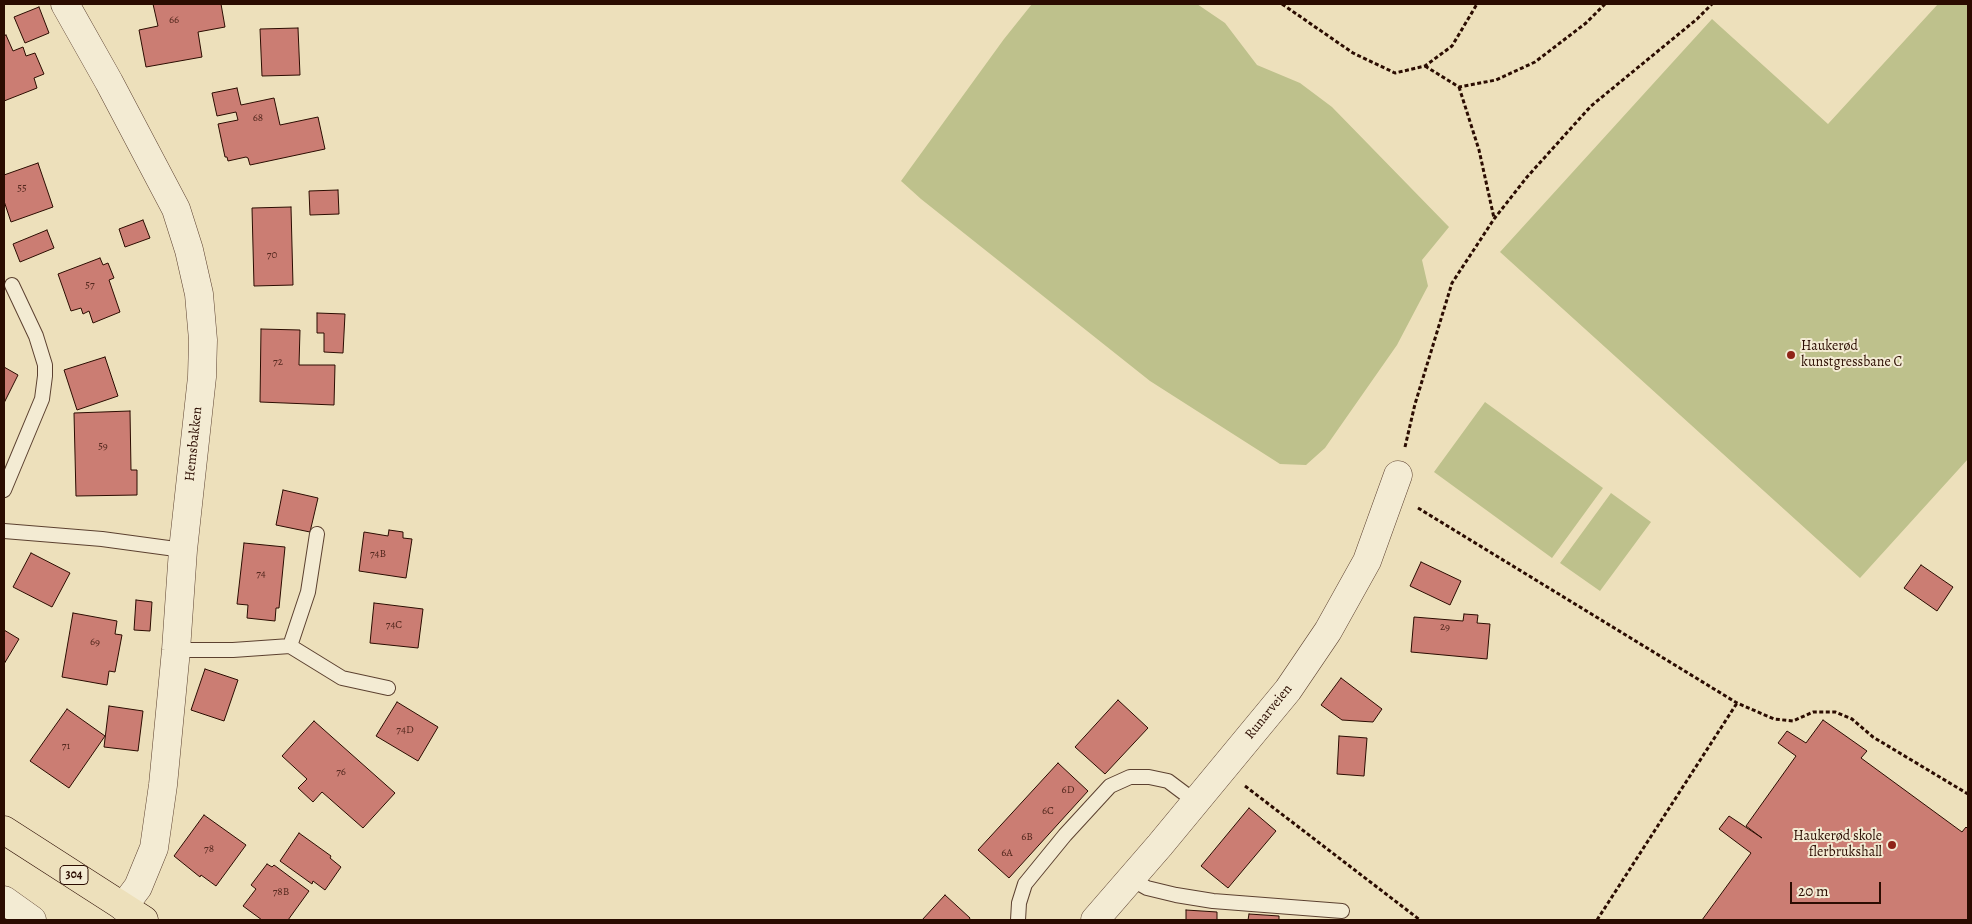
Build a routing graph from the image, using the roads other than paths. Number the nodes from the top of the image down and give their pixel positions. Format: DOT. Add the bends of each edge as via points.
graph roads {
  1 [pos="65,4"];
  2 [pos="12,284"];
  3 [pos="1395,484"];
  4 [pos="4,490"];
  5 [pos="4,531"];
  6 [pos="317,534"];
  7 [pos="183,550"];
  8 [pos="290,646"];
  9 [pos="176,650"];
  10 [pos="388,688"];
  11 [pos="1196,802"];
  12 [pos="4,830"];
  13 [pos="1131,879"];
  14 [pos="4,900"];
  15 [pos="1342,911"];
  16 [pos="134,914"];
  17 [pos="32,920"];
  18 [pos="1018,920"];
  19 [pos="1095,920"];
  1 -- 7 [label="street, Hemsbakken" via="176,209 199,294 202,377"];
  2 -- 4 [label="lane" via="36,336 45,376 42,399"];
  3 -- 11 [label="street, Runarveien" via="1367,561 1328,631 1288,690"];
  5 -- 7 [label="lane"];
  6 -- 8 [label="lane" via="308,592"];
  7 -- 9 [label="street, Hemsbakken"];
  8 -- 9 [label="lane"];
  8 -- 10 [label="lane" via="342,678"];
  9 -- 16 [label="street, Hemsbakken" via="154,848 138,887"];
  11 -- 13 [label="street, Runarveien"];
  11 -- 18 [label="lane" via="1168,781 1149,776 1130,777 1110,786 1025,884"];
  12 -- 16 [label="main road, 304"];
  13 -- 15 [label="lane" via="1147,888 1213,901"];
  13 -- 19 [label="street, Runarveien"];
  14 -- 17 [label="street"];
}
